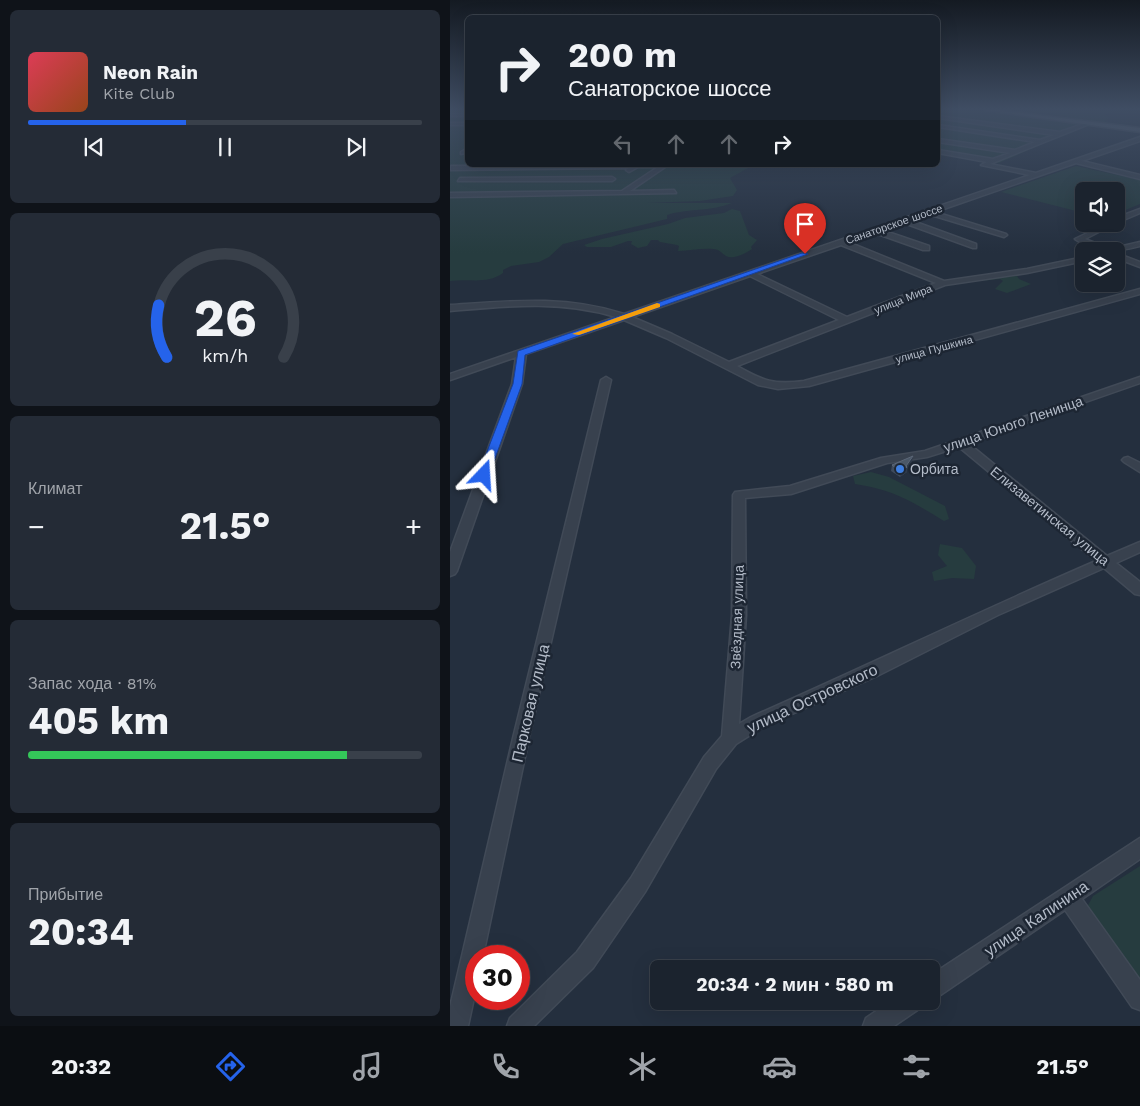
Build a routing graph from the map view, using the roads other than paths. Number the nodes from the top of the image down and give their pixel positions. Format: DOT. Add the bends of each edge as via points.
graph roads {
  1 [pos="974,158"];
  2 [pos="1001,158"];
  3 [pos="1085,158"];
  4 [pos="993,161"];
  5 [pos="1076,161"];
  6 [pos="473,167"];
  7 [pos="634,167"];
  8 [pos="661,167"];
  9 [pos="451,168"];
  10 [pos="1134,170"];
  11 [pos="1036,174"];
  12 [pos="1127,174"];
  13 [pos="1140,177"];
  14 [pos="612,179"];
  15 [pos="585,192"];
  16 [pos="624,192"];
  17 [pos="674,192"];
  18 [pos="450,195"];
  19 [pos="1140,211"];
  20 [pos="928,212"];
  21 [pos="1125,217"];
  22 [pos="903,220"];
  23 [pos="874,230"];
  24 [pos="1095,232"];
  25 [pos="1004,235"];
  26 [pos="841,242"];
  27 [pos="1084,242"];
  28 [pos="1140,244"];
  29 [pos="973,246"];
  30 [pos="926,248"];
  31 [pos="1125,248"];
  32 [pos="1125,259"];
  33 [pos="1075,260"];
  34 [pos="1140,265"];
  35 [pos="750,273"];
  36 [pos="943,283"];
  37 [pos="1140,291"];
  38 [pos="450,308"];
  39 [pos="626,316"];
  40 [pos="847,321"];
  41 [pos="520,353"];
  42 [pos="729,366"];
  43 [pos="450,377"];
  44 [pos="606,380"];
  45 [pos="1140,380"];
  46 [pos="961,443"];
  47 [pos="1128,460"];
  48 [pos="1140,468"];
  49 [pos="739,495"];
  50 [pos="1140,547"];
  51 [pos="1107,562"];
  52 [pos="450,571"];
  53 [pos="1140,590"];
  54 [pos="730,739"];
  55 [pos="1140,848"];
  56 [pos="1068,896"];
  57 [pos="940,982"];
  58 [pos="1140,999"];
  59 [pos="898,1010"];
  60 [pos="457,1026"];
  61 [pos="518,1026"];
  62 [pos="874,1026"];
  1 -- 4 [label="street"];
  2 -- 4 [label="street"];
  3 -- 5 [label="street, Санаторское шоссе"];
  4 -- 11 [label="street" via="984,165"];
  5 -- 11 [label="street, Санаторское шоссе"];
  5 -- 12 [label="street"];
  6 -- 9 [label="street"];
  6 -- 14 [label="street" via="457,183"];
  7 -- 14 [label="street"];
  8 -- 16 [label="street"];
  10 -- 12 [label="street"];
  11 -- 20 [label="street, Санаторское шоссе"];
  12 -- 13 [label="street"];
  14 -- 15 [label="street"];
  15 -- 16 [label="street"];
  15 -- 18 [label="street"];
  16 -- 17 [label="street"];
  19 -- 21 [label="street"];
  20 -- 22 [label="street, Санаторское шоссе"];
  20 -- 25 [label="street"];
  22 -- 23 [label="street, Санаторское шоссе"];
  22 -- 29 [label="street"];
  23 -- 26 [label="street, Санаторское шоссе"];
  23 -- 30 [label="street"];
  24 -- 27 [label="street" via="1079,240"];
  26 -- 35 [label="street, Санаторское шоссе"];
  26 -- 36 [label="street"];
  28 -- 31 [label="street"];
  32 -- 34 [label="street"];
  33 -- 36 [label="street, улица Мира" via="1027,271"];
  35 -- 39 [label="street, Санаторское шоссе"];
  35 -- 40 [label="street"];
  36 -- 40 [label="street, улица Мира"];
  37 -- 42 [label="street, улица Пушкина" via="805,384 773,386"];
  38 -- 39 [label="street, улица Пушкина" via="555,303"];
  39 -- 41 [label="street, Санаторское шоссе"];
  39 -- 42 [label="street, улица Пушкина"];
  40 -- 42 [label="street, улица Мира"];
  41 -- 43 [label="street, Санаторское шоссе"];
  41 -- 52 [label="street" via="517,384"];
  44 -- 60 [label="street, Парковая улица"];
  45 -- 46 [label="street, улица Юного Ленинца"];
  46 -- 49 [label="street, улица Юного Ленинца" via="927,454 884,460 791,490"];
  46 -- 51 [label="street, Елизаветинская улица"];
  47 -- 48 [label="street"];
  49 -- 54 [label="street, Звёздная улица" via="739,615"];
  50 -- 51 [label="street, улица Островского"];
  51 -- 53 [label="street, Елизаветинская улица"];
  51 -- 54 [label="street, улица Островского" via="993,611 872,671 757,722"];
  54 -- 61 [label="street, улица Островского" via="710,763 638,885 585,960"];
  55 -- 56 [label="street, улица Калинина"];
  56 -- 57 [label="street, улица Калинина"];
  56 -- 58 [label="street"];
  59 -- 62 [label="street"];
}
